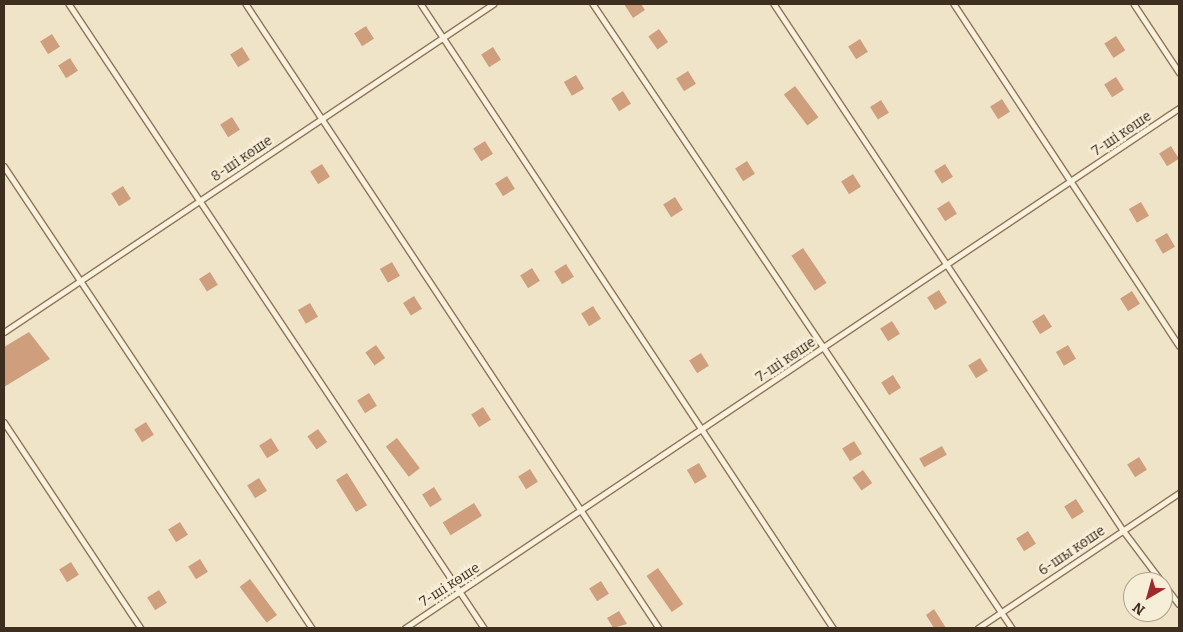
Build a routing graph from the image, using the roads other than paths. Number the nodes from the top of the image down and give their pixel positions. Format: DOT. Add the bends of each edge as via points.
graph roads {
  1 [pos="69,4"];
  2 [pos="246,4"];
  3 [pos="422,4"];
  4 [pos="493,4"];
  5 [pos="593,4"];
  6 [pos="774,4"];
  7 [pos="954,4"];
  8 [pos="1134,4"];
  9 [pos="444,37"];
  10 [pos="1179,72"];
  11 [pos="1179,108"];
  12 [pos="323,118"];
  13 [pos="4,166"];
  14 [pos="1071,183"];
  15 [pos="202,200"];
  16 [pos="947,264"];
  17 [pos="79,281"];
  18 [pos="4,332"];
  19 [pos="1179,345"];
  20 [pos="822,349"];
  21 [pos="4,422"];
  22 [pos="703,429"];
  23 [pos="1179,493"];
  24 [pos="581,513"];
  25 [pos="1123,530"];
  26 [pos="1155,572"];
  27 [pos="459,592"];
  28 [pos="1001,613"];
  29 [pos="141,628"];
  30 [pos="312,628"];
  31 [pos="404,628"];
  32 [pos="484,628"];
  33 [pos="659,628"];
  34 [pos="833,628"];
  35 [pos="978,628"];
  36 [pos="1012,628"];
  1 -- 15 [label="lane"];
  2 -- 12 [label="lane"];
  3 -- 9 [label="lane"];
  4 -- 9 [label="lane, 8-ші көше"];
  5 -- 20 [label="lane"];
  6 -- 16 [label="lane"];
  7 -- 14 [label="lane"];
  8 -- 10 [label="lane"];
  9 -- 12 [label="lane, 8-ші көше"];
  9 -- 22 [label="lane"];
  11 -- 14 [label="lane, 7-ші көше"];
  12 -- 15 [label="lane, 8-ші көше"];
  12 -- 24 [label="lane"];
  13 -- 17 [label="lane"];
  14 -- 16 [label="lane, 7-ші көше"];
  14 -- 19 [label="lane"];
  15 -- 17 [label="lane, 8-ші көше"];
  15 -- 27 [label="lane"];
  16 -- 20 [label="lane, 7-ші көше"];
  16 -- 25 [label="lane"];
  17 -- 18 [label="lane, 8-ші көше"];
  17 -- 30 [label="lane"];
  20 -- 22 [label="lane, 7-ші көше"];
  20 -- 28 [label="lane"];
  21 -- 29 [label="lane"];
  22 -- 24 [label="lane, 7-ші көше"];
  22 -- 34 [label="lane"];
  23 -- 25 [label="lane, 6-шы көше"];
  24 -- 27 [label="lane, 7-ші көше"];
  24 -- 33 [label="lane"];
  25 -- 26 [label="lane"];
  25 -- 28 [label="lane, 6-шы көше"];
  27 -- 31 [label="lane, 7-ші көше"];
  27 -- 32 [label="lane"];
  28 -- 35 [label="lane, 6-шы көше"];
  28 -- 36 [label="lane"];
}
